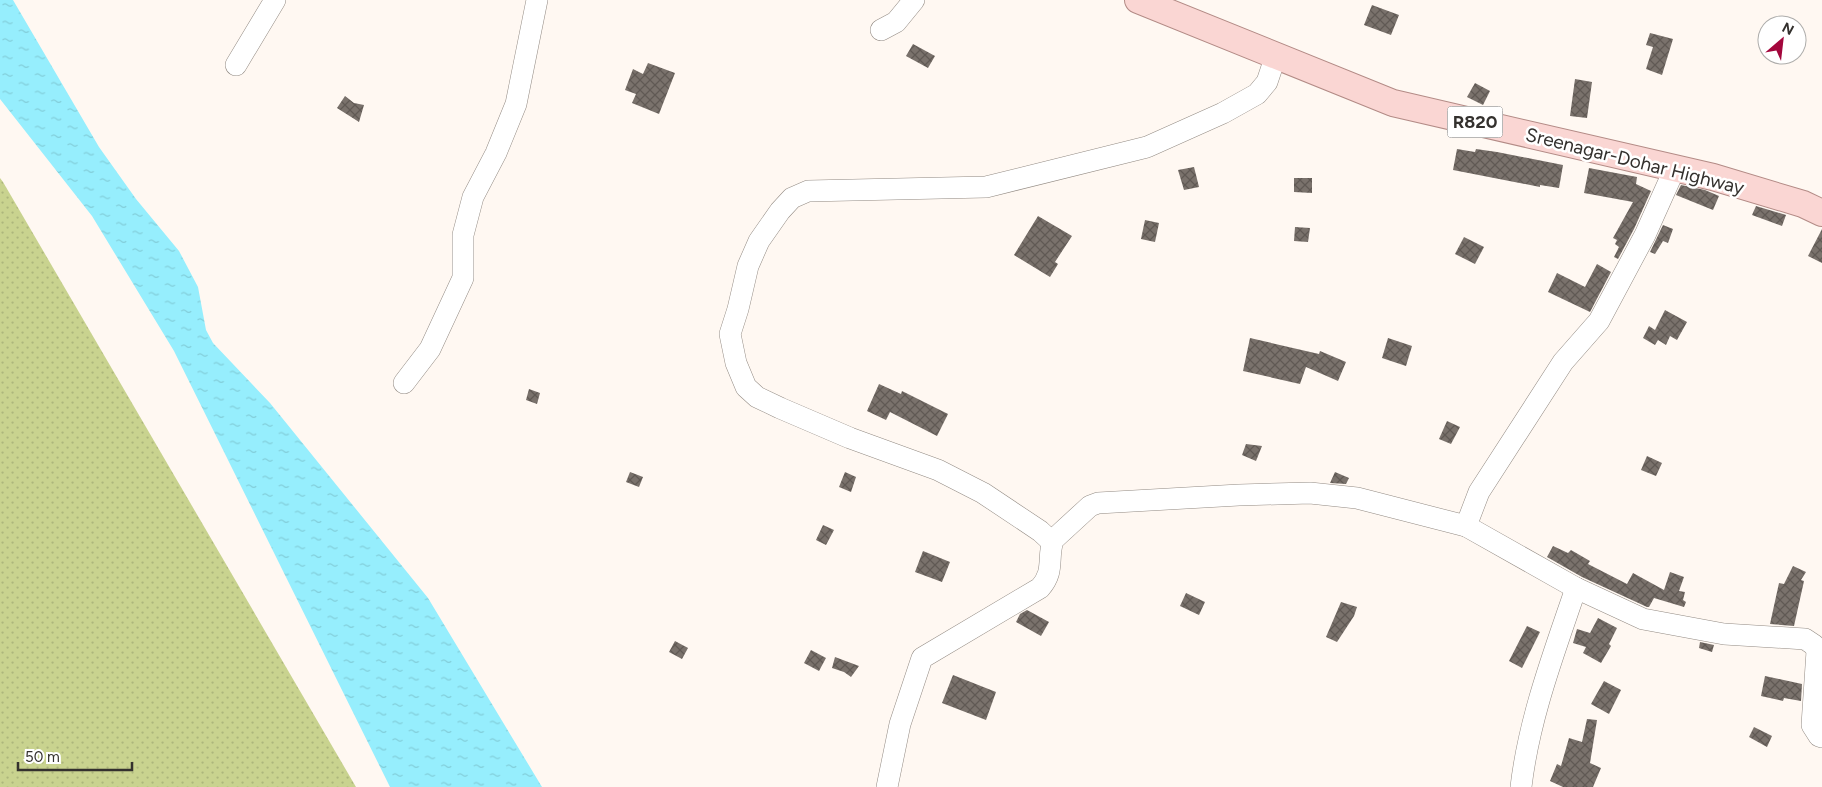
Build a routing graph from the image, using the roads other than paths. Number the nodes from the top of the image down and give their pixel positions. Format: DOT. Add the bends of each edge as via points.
graph roads {
  1 [pos="275,0"];
  2 [pos="536,0"];
  3 [pos="914,0"];
  4 [pos="1138,0"];
  5 [pos="881,30"];
  6 [pos="1276,55"];
  7 [pos="236,65"];
  8 [pos="1675,168"];
  9 [pos="1822,213"];
  10 [pos="404,383"];
  11 [pos="1466,526"];
  12 [pos="1052,542"];
  13 [pos="1576,588"];
  14 [pos="1822,737"];
  15 [pos="887,787"];
  16 [pos="1521,787"];
  1 -- 7 [label="street"];
  2 -- 10 [label="street" via="516,104 473,197 463,234 463,278 430,349"];
  3 -- 5 [label="street" via="896,22"];
  4 -- 6 [label="main road, Sreenagar-Dohar Highway / R820"];
  6 -- 8 [label="main road, Sreenagar-Dohar Highway / R820" via="1393,103"];
  6 -- 12 [label="street" via="1267,82 1257,94 1147,147 986,187 808,191 792,198 759,241 748,266 730,334 736,363 746,387 757,397 780,408 938,470 983,493"];
  8 -- 9 [label="main road, Sreenagar-Dohar Highway / R820" via="1803,204"];
  8 -- 11 [label="street" via="1645,235 1600,321 1564,362 1479,492"];
  11 -- 12 [label="street" via="1338,495 1310,492 1248,494 1098,503 1090,506"];
  11 -- 13 [label="street"];
  12 -- 15 [label="street" via="1050,573 1040,588 921,660 900,724"];
  13 -- 14 [label="street" via="1650,621 1724,634 1805,639 1810,642 1817,651 1812,725"];
  13 -- 16 [label="street" via="1541,694 1527,745"];
}
